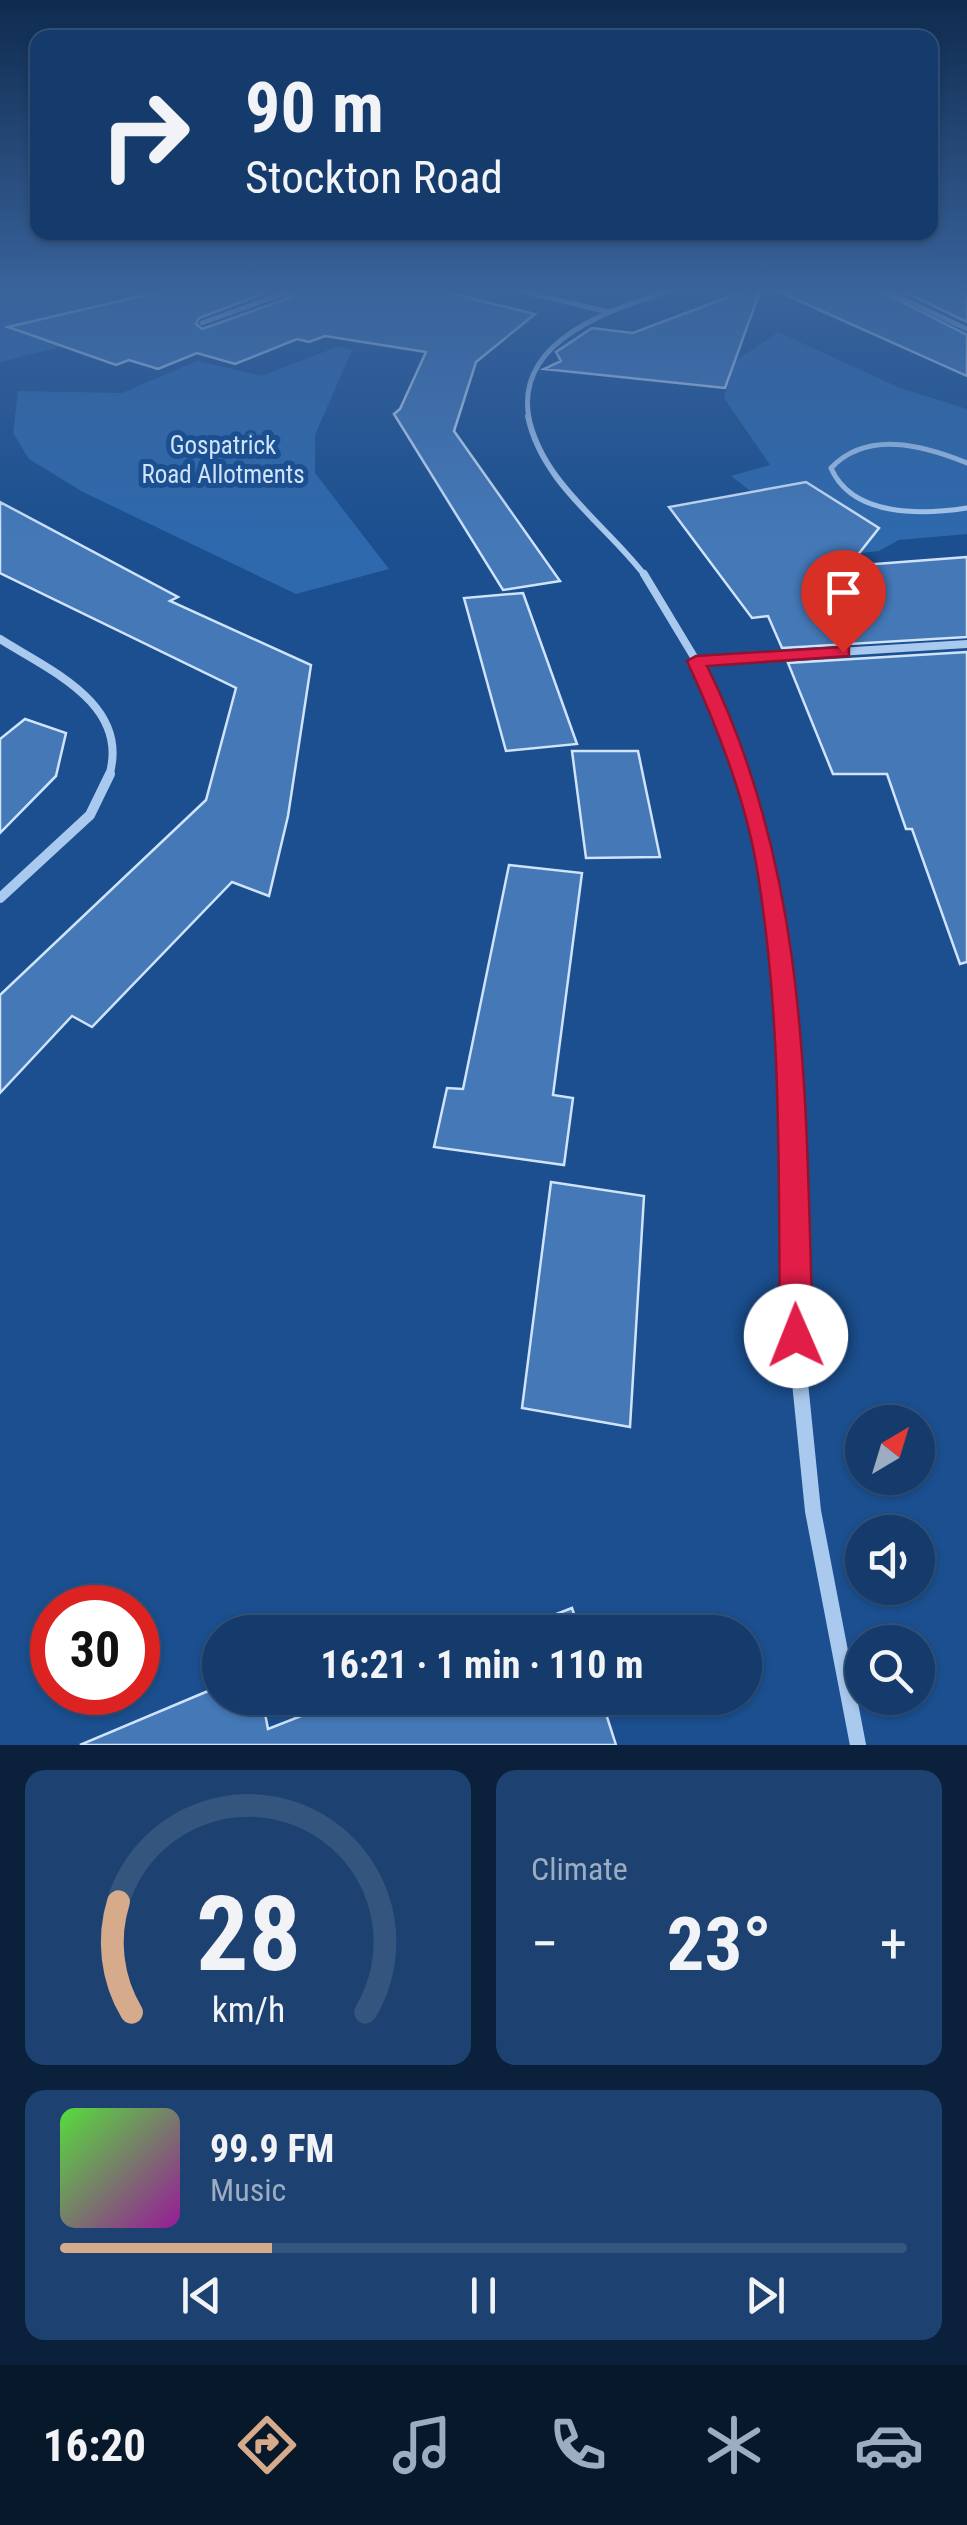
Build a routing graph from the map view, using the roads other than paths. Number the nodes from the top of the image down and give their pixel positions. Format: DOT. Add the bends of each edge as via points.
graph roads {
  1 [pos="537,372"];
  2 [pos="967,463"];
  3 [pos="967,508"];
  4 [pos="0,639"];
  5 [pos="967,644"];
  6 [pos="696,661"];
  7 [pos="0,898"];
  8 [pos="858,1745"];
  1 -- 6 [label="street" via="528,393 531,433 558,477 647,577"];
  2 -- 3 [label="lane" via="883,446 847,452 830,468 840,486 874,504 921,512"];
  4 -- 7 [label="street" via="94,703 110,732 112,763 106,796 76,832"];
  5 -- 6 [label="street"];
  6 -- 8 [label="street" via="724,718 767,860 790,1049 797,1372 813,1507"];
}
